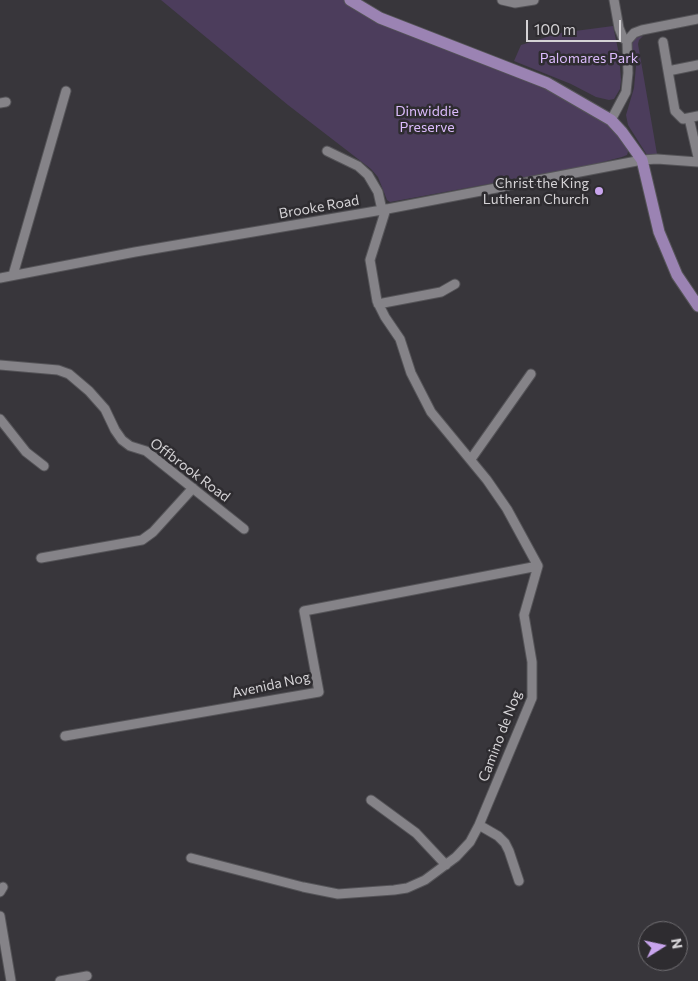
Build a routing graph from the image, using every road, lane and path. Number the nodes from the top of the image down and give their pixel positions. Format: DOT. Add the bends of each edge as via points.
graph roads {
  1 [pos="350,0"];
  2 [pos="502,0"];
  3 [pos="534,0"];
  4 [pos="614,0"];
  5 [pos="698,19"];
  6 [pos="627,41"];
  7 [pos="663,42"];
  8 [pos="698,65"];
  9 [pos="668,71"];
  10 [pos="66,91"];
  11 [pos="694,117"];
  12 [pos="611,120"];
  13 [pos="327,151"];
  14 [pos="698,157"];
  15 [pos="642,160"];
  16 [pos="698,162"];
  17 [pos="384,209"];
  18 [pos="13,275"];
  19 [pos="0,278"];
  20 [pos="455,284"];
  21 [pos="378,304"];
  22 [pos="698,306"];
  23 [pos="0,365"];
  24 [pos="531,374"];
  25 [pos="0,419"];
  26 [pos="471,459"];
  27 [pos="44,466"];
  28 [pos="193,488"];
  29 [pos="244,529"];
  30 [pos="41,558"];
  31 [pos="538,566"];
  32 [pos="65,736"];
  33 [pos="371,800"];
  34 [pos="479,825"];
  35 [pos="191,858"];
  36 [pos="446,865"];
  37 [pos="519,880"];
  38 [pos="0,916"];
  39 [pos="87,976"];
  40 [pos="12,981"];
  41 [pos="60,981"];
  1 -- 12 [label="main road" via="380,18 547,83"];
  2 -- 3 [label="street" via="515,3"];
  4 -- 6 [label="street" via="619,28"];
  5 -- 6 [label="street" via="642,30"];
  6 -- 12 [label="street" via="626,92"];
  7 -- 9 [label="street"];
  8 -- 9 [label="street"];
  9 -- 11 [label="street" via="675,111 683,119"];
  10 -- 18 [label="street"];
  11 -- 14 [label="street"];
  12 -- 15 [label="main road"];
  13 -- 17 [label="street" via="358,166 368,176"];
  15 -- 16 [label="street, Brooke Road"];
  15 -- 17 [label="street, Brooke Road"];
  15 -- 22 [label="main road" via="659,232 677,275"];
  17 -- 18 [label="street, Brooke Road"];
  17 -- 21 [label="street" via="370,260"];
  18 -- 19 [label="street, Brooke Road"];
  20 -- 21 [label="street" via="441,292"];
  21 -- 26 [label="street" via="400,339 411,373 431,412"];
  23 -- 28 [label="street, Offbrook Road" via="58,370 69,374 105,409 122,440 146,452"];
  24 -- 26 [label="street"];
  25 -- 27 [label="street" via="26,452"];
  26 -- 31 [label="street" via="507,509"];
  28 -- 29 [label="street, Offbrook Road"];
  28 -- 30 [label="street" via="142,540"];
  31 -- 32 [label="street, Avenida Nog" via="304,611 319,692"];
  31 -- 34 [label="street, Camino de Nog" via="524,615 532,662 532,698"];
  33 -- 36 [label="street" via="416,833"];
  34 -- 36 [label="street, Camino de Nog" via="470,842"];
  34 -- 37 [label="street" via="505,843"];
  35 -- 36 [label="street, Camino de Nog" via="338,894 407,888 426,880"];
  38 -- 40 [label="street"];
  39 -- 41 [label="street"];
}
